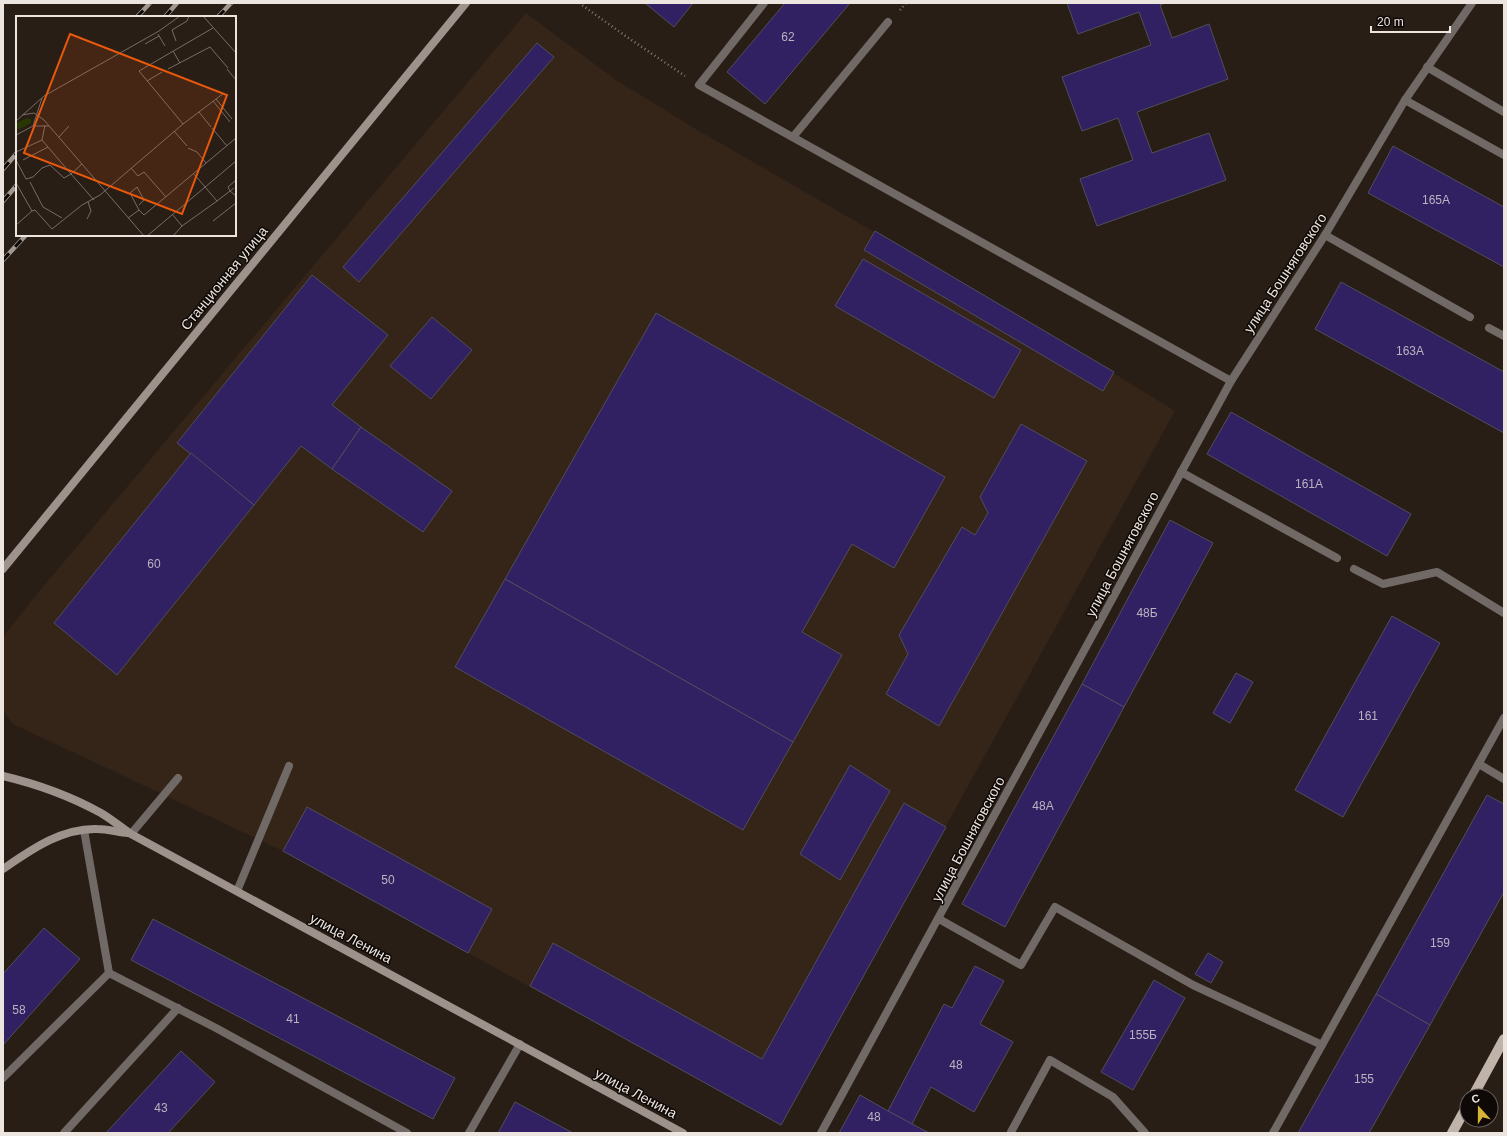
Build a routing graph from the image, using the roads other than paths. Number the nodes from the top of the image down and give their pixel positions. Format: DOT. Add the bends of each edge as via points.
graph roads {
  1 [pos="466,3"];
  2 [pos="764,3"];
  3 [pos="1472,3"];
  4 [pos="888,22"];
  5 [pos="1427,67"];
  6 [pos="1405,100"];
  7 [pos="1504,112"];
  8 [pos="793,137"];
  9 [pos="1504,155"];
  10 [pos="1325,236"];
  11 [pos="1470,318"];
  12 [pos="1489,328"];
  13 [pos="1504,336"];
  14 [pos="1230,381"];
  15 [pos="1181,472"];
  16 [pos="1337,558"];
  17 [pos="3,569"];
  18 [pos="1354,569"];
  19 [pos="1504,613"];
  20 [pos="1504,718"];
  21 [pos="1479,764"];
  22 [pos="289,766"];
  23 [pos="3,776"];
  24 [pos="178,778"];
  25 [pos="1504,779"];
  26 [pos="84,830"];
  27 [pos="131,834"];
  28 [pos="3,869"];
  29 [pos="237,891"];
  30 [pos="939,919"];
  31 [pos="109,972"];
  32 [pos="178,1008"];
  33 [pos="1504,1039"];
  34 [pos="520,1044"];
  35 [pos="1322,1045"];
  36 [pos="3,1078"];
  37 [pos="1477,1088"];
  38 [pos="1459,1120"];
  39 [pos="64,1133"];
  40 [pos="407,1133"];
  41 [pos="469,1133"];
  42 [pos="684,1133"];
  43 [pos="821,1133"];
  44 [pos="1012,1133"];
  45 [pos="1145,1133"];
  46 [pos="1273,1133"];
  47 [pos="1452,1133"];
  1 -- 17 [label="main road, Станционная улица"];
  2 -- 8 [label="lane" via="699,85"];
  3 -- 5 [label="lane, улица Бошняговского"];
  4 -- 8 [label="lane"];
  5 -- 6 [label="lane, улица Бошняговского"];
  5 -- 7 [label="lane"];
  6 -- 9 [label="lane"];
  6 -- 10 [label="lane, улица Бошняговского"];
  8 -- 14 [label="lane"];
  10 -- 11 [label="lane"];
  10 -- 14 [label="lane, улица Бошняговского"];
  12 -- 13 [label="lane"];
  14 -- 15 [label="lane, улица Бошняговского"];
  15 -- 16 [label="lane"];
  15 -- 30 [label="lane, улица Бошняговского"];
  18 -- 19 [label="lane" via="1383,584 1437,572"];
  20 -- 21 [label="lane"];
  21 -- 25 [label="lane"];
  21 -- 35 [label="lane"];
  22 -- 29 [label="lane"];
  23 -- 27 [label="main road, улица Ленина" via="61,794 102,813"];
  24 -- 27 [label="lane"];
  26 -- 27 [label="main road" via="97,829"];
  26 -- 28 [label="main road" via="68,832 39,845"];
  26 -- 31 [label="lane"];
  27 -- 29 [label="main road, улица Ленина"];
  29 -- 34 [label="main road, улица Ленина"];
  30 -- 35 [label="lane" via="1021,965 1055,907 1193,985"];
  30 -- 43 [label="lane, улица Бошняговского"];
  31 -- 32 [label="lane"];
  31 -- 36 [label="lane"];
  32 -- 39 [label="lane"];
  32 -- 40 [label="lane"];
  33 -- 37 [label="main road"];
  34 -- 41 [label="lane"];
  34 -- 42 [label="main road, улица Ленина"];
  35 -- 46 [label="lane"];
  38 -- 47 [label="main road"];
  44 -- 45 [label="lane" via="1050,1060 1113,1097"];
}
